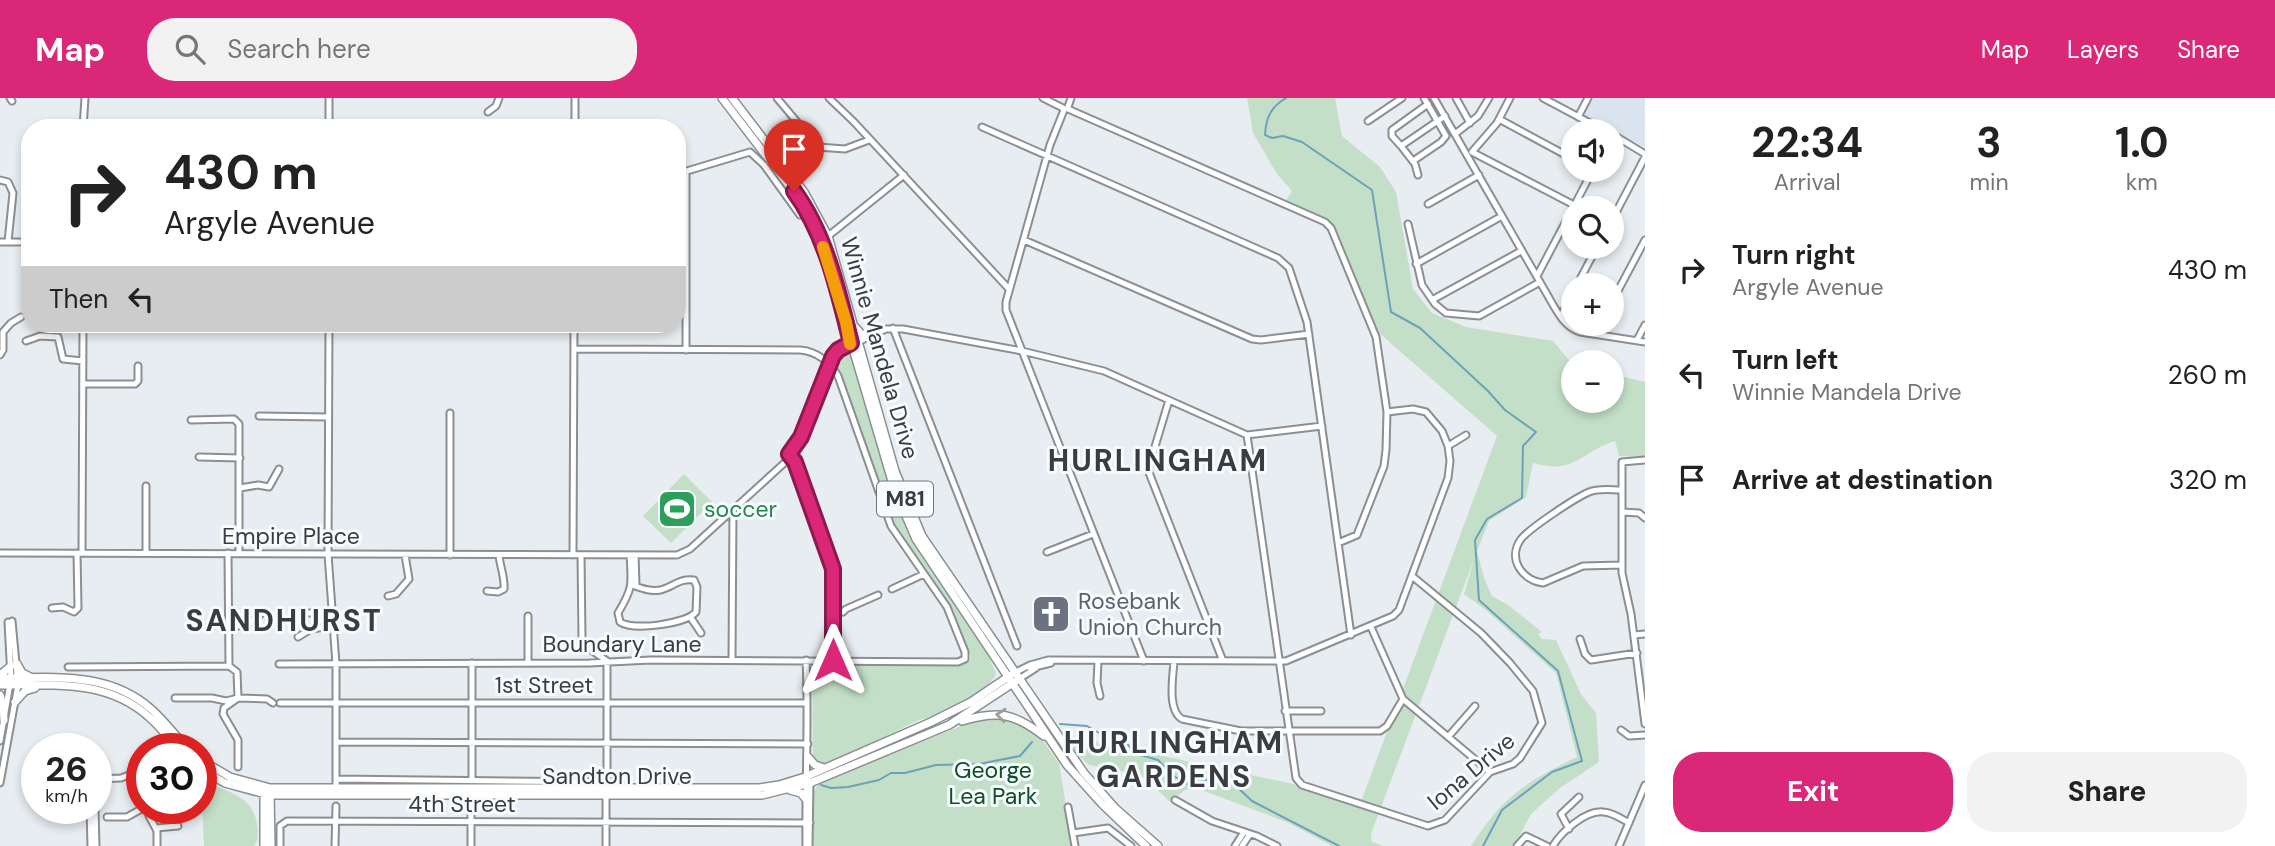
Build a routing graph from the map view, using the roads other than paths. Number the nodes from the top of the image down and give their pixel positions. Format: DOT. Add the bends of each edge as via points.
graph roads {
  1 [pos="85,98"];
  2 [pos="329,98"];
  3 [pos="499,98"];
  4 [pos="575,98"];
  5 [pos="722,98"];
  6 [pos="732,98"];
  7 [pos="777,98"];
  8 [pos="829,98"];
  9 [pos="1043,98"];
  10 [pos="1402,98"];
  11 [pos="1434,98"];
  12 [pos="1456,98"];
  13 [pos="1489,98"];
  14 [pos="1510,98"];
  15 [pos="1544,98"];
  16 [pos="1588,98"];
  17 [pos="1071,99"];
  18 [pos="1426,101"];
  19 [pos="1067,109"];
  20 [pos="488,113"];
  21 [pos="1445,116"];
  22 [pos="1578,117"];
  23 [pos="84,119"];
  24 [pos="329,119"];
  25 [pos="575,119"];
  26 [pos="1499,119"];
  27 [pos="1582,119"];
  28 [pos="1438,120"];
  29 [pos="1367,121"];
  30 [pos="1469,123"];
  31 [pos="982,127"];
  32 [pos="1455,134"];
  33 [pos="869,140"];
  34 [pos="1624,142"];
  35 [pos="1401,146"];
  36 [pos="1561,153"];
  37 [pos="1470,154"];
  38 [pos="1645,155"];
  39 [pos="1046,157"];
  40 [pos="1413,161"];
  41 [pos="686,172"];
  42 [pos="904,175"];
  43 [pos="1418,175"];
  44 [pos="1479,175"];
  45 [pos="0,180"];
  46 [pos="1624,196"];
  47 [pos="1561,199"];
  48 [pos="1427,204"];
  49 [pos="800,215"];
  50 [pos="1502,216"];
  51 [pos="1408,224"];
  52 [pos="1561,232"];
  53 [pos="825,238"];
  54 [pos="1024,240"];
  55 [pos="1645,240"];
  56 [pos="0,242"];
  57 [pos="8,242"];
  58 [pos="21,242"];
  59 [pos="1521,251"];
  60 [pos="1416,264"];
  61 [pos="1538,279"];
  62 [pos="1624,279"];
  63 [pos="1009,289"];
  64 [pos="1432,300"];
  65 [pos="1561,316"];
  66 [pos="21,317"];
  67 [pos="852,321"];
  68 [pos="1645,325"];
  69 [pos="893,328"];
  70 [pos="2,333"];
  71 [pos="83,333"];
  72 [pos="328,333"];
  73 [pos="574,333"];
  74 [pos="1309,334"];
  75 [pos="868,336"];
  76 [pos="1609,336"];
  77 [pos="1637,340"];
  78 [pos="26,341"];
  79 [pos="854,342"];
  80 [pos="1645,342"];
  81 [pos="575,349"];
  82 [pos="686,350"];
  83 [pos="859,350"];
  84 [pos="1022,351"];
  85 [pos="0,355"];
  86 [pos="83,361"];
  87 [pos="829,365"];
  88 [pos="138,366"];
  89 [pos="83,384"];
  90 [pos="1169,400"];
  91 [pos="1387,412"];
  92 [pos="450,413"];
  93 [pos="259,416"];
  94 [pos="328,417"];
  95 [pos="191,420"];
  96 [pos="1322,426"];
  97 [pos="1248,435"];
  98 [pos="1466,435"];
  99 [pos="1448,446"];
  100 [pos="790,455"];
  101 [pos="199,457"];
  102 [pos="240,458"];
  103 [pos="1645,460"];
  104 [pos="279,469"];
  105 [pos="146,486"];
  106 [pos="240,488"];
  107 [pos="1622,490"];
  108 [pos="733,509"];
  109 [pos="1622,512"];
  110 [pos="1645,518"];
  111 [pos="1093,534"];
  112 [pos="1338,543"];
  113 [pos="1047,552"];
  114 [pos="0,553"];
  115 [pos="80,553"];
  116 [pos="146,553"];
  117 [pos="228,553"];
  118 [pos="239,553"];
  119 [pos="328,554"];
  120 [pos="405,555"];
  121 [pos="450,555"];
  122 [pos="499,555"];
  123 [pos="573,555"];
  124 [pos="581,555"];
  125 [pos="633,555"];
  126 [pos="1622,565"];
  127 [pos="924,574"];
  128 [pos="1412,576"];
  129 [pos="634,585"];
  130 [pos="892,589"];
  131 [pos="487,591"];
  132 [pos="878,595"];
  133 [pos="388,596"];
  134 [pos="52,608"];
  135 [pos="833,611"];
  136 [pos="295,613"];
  137 [pos="332,613"];
  138 [pos="260,615"];
  139 [pos="528,616"];
  140 [pos="691,618"];
  141 [pos="10,622"];
  142 [pos="333,626"];
  143 [pos="228,627"];
  144 [pos="1371,627"];
  145 [pos="701,633"];
  146 [pos="1645,634"];
  147 [pos="1351,635"];
  148 [pos="1634,635"];
  149 [pos="298,636"];
  150 [pos="1580,639"];
  151 [pos="1017,646"];
  152 [pos="592,652"];
  153 [pos="1637,653"];
  154 [pos="732,660"];
  155 [pos="806,660"];
  156 [pos="833,660"];
  157 [pos="607,661"];
  158 [pos="1057,661"];
  159 [pos="1098,661"];
  160 [pos="1141,661"];
  161 [pos="1174,661"];
  162 [pos="1279,661"];
  163 [pos="528,662"];
  164 [pos="997,662"];
  165 [pos="1223,662"];
  166 [pos="472,663"];
  167 [pos="589,663"];
  168 [pos="279,664"];
  169 [pos="336,664"];
  170 [pos="14,665"];
  171 [pos="229,666"];
  172 [pos="68,667"];
  173 [pos="0,676"];
  174 [pos="38,678"];
  175 [pos="1013,678"];
  176 [pos="14,681"];
  177 [pos="0,685"];
  178 [pos="60,685"];
  179 [pos="989,690"];
  180 [pos="1643,694"];
  181 [pos="0,695"];
  182 [pos="1100,696"];
  183 [pos="175,698"];
  184 [pos="238,698"];
  185 [pos="1403,699"];
  186 [pos="15,702"];
  187 [pos="337,702"];
  188 [pos="472,702"];
  189 [pos="607,702"];
  190 [pos="807,704"];
  191 [pos="1475,706"];
  192 [pos="1285,710"];
  193 [pos="1321,711"];
  194 [pos="4,720"];
  195 [pos="1645,724"];
  196 [pos="948,725"];
  197 [pos="1621,730"];
  198 [pos="1288,732"];
  199 [pos="164,733"];
  200 [pos="174,733"];
  201 [pos="1645,735"];
  202 [pos="1448,737"];
  203 [pos="1048,738"];
  204 [pos="0,741"];
  205 [pos="336,742"];
  206 [pos="471,742"];
  207 [pos="607,742"];
  208 [pos="808,744"];
  209 [pos="808,757"];
  210 [pos="238,767"];
  211 [pos="826,768"];
  212 [pos="217,769"];
  213 [pos="1490,772"];
  214 [pos="808,778"];
  215 [pos="217,779"];
  216 [pos="472,781"];
  217 [pos="0,783"];
  218 [pos="336,784"];
  219 [pos="1645,786"];
  220 [pos="607,789"];
  221 [pos="245,790"];
  222 [pos="790,790"];
  223 [pos="267,791"];
  224 [pos="310,796"];
  225 [pos="1579,797"];
  226 [pos="805,798"];
  227 [pos="1175,800"];
  228 [pos="471,803"];
  229 [pos="336,806"];
  230 [pos="1068,807"];
  231 [pos="270,814"];
  232 [pos="336,821"];
  233 [pos="471,821"];
  234 [pos="606,822"];
  235 [pos="1629,822"];
  236 [pos="808,823"];
  237 [pos="93,824"];
  238 [pos="154,824"];
  239 [pos="178,825"];
  240 [pos="264,825"];
  241 [pos="156,828"];
  242 [pos="1569,829"];
  243 [pos="1073,833"];
  244 [pos="1247,833"];
  245 [pos="263,844"];
  246 [pos="94,845"];
  247 [pos="157,846"];
  248 [pos="271,846"];
  249 [pos="280,846"];
  250 [pos="335,846"];
  251 [pos="471,846"];
  252 [pos="606,846"];
  253 [pos="807,846"];
  254 [pos="1075,846"];
  255 [pos="1131,846"];
  256 [pos="1146,846"];
  257 [pos="1158,846"];
  258 [pos="1235,846"];
  259 [pos="1242,846"];
  260 [pos="1277,846"];
  261 [pos="1517,846"];
  262 [pos="1547,846"];
  263 [pos="1553,846"];
  264 [pos="1619,846"];
  1 -- 23 [label="street"];
  2 -- 24 [label="street"];
  3 -- 20 [label="street"];
  4 -- 25 [label="street"];
  5 -- 53 [label="main road, Winnie Mandela Drive / M81"];
  6 -- 53 [label="main road, Winnie Mandela Drive / M81" via="804,192"];
  7 -- 33 [label="street" via="818,146 845,149"];
  8 -- 33 [label="street"];
  9 -- 19 [label="street"];
  10 -- 29 [label="street"];
  11 -- 21 [label="street"];
  12 -- 30 [label="street"];
  13 -- 30 [label="street"];
  14 -- 26 [label="street"];
  15 -- 22 [label="street"];
  16 -- 22 [label="street"];
  17 -- 19 [label="street"];
  18 -- 28 [label="street"];
  18 -- 35 [label="street" via="1392,130"];
  19 -- 39 [label="street"];
  19 -- 91 [label="street" via="1325,222 1376,337"];
  21 -- 28 [label="street"];
  21 -- 32 [label="street"];
  22 -- 27 [label="street"];
  26 -- 36 [label="street"];
  26 -- 37 [label="street"];
  28 -- 35 [label="street"];
  28 -- 40 [label="street" via="1445,138"];
  30 -- 32 [label="street"];
  31 -- 39 [label="street"];
  32 -- 37 [label="street"];
  33 -- 42 [label="street"];
  34 -- 38 [label="street"];
  35 -- 40 [label="street"];
  37 -- 44 [label="street"];
  37 -- 47 [label="street"];
  38 -- 46 [label="street"];
  39 -- 54 [label="street"];
  39 -- 74 [label="street" via="1284,261"];
  40 -- 43 [label="street"];
  41 -- 49 [label="street" via="751,152"];
  41 -- 82 [label="street"];
  42 -- 53 [label="street"];
  42 -- 63 [label="street"];
  44 -- 48 [label="street"];
  44 -- 50 [label="street"];
  45 -- 57 [label="street" via="12,188"];
  50 -- 59 [label="street"];
  50 -- 60 [label="street"];
  51 -- 60 [label="street"];
  52 -- 61 [label="street"];
  53 -- 67 [label="main road, Winnie Mandela Drive / M81"];
  53 -- 79 [label="main road, Winnie Mandela Drive / M81"];
  54 -- 63 [label="street"];
  54 -- 74 [label="street" via="1252,339"];
  55 -- 62 [label="street"];
  56 -- 57 [label="street"];
  57 -- 58 [label="street"];
  59 -- 61 [label="street"];
  59 -- 64 [label="street"];
  60 -- 64 [label="street"];
  61 -- 64 [label="street" via="1476,317 1446,313"];
  61 -- 65 [label="street"];
  63 -- 84 [label="street" via="1006,310"];
  66 -- 70 [label="street"];
  67 -- 75 [label="main road"];
  67 -- 79 [label="main road, Winnie Mandela Drive / M81"];
  68 -- 77 [label="street"];
  69 -- 75 [label="street"];
  69 -- 84 [label="street"];
  69 -- 151 [label="street"];
  70 -- 85 [label="street"];
  71 -- 86 [label="street"];
  72 -- 94 [label="street"];
  73 -- 81 [label="street"];
  74 -- 96 [label="street"];
  75 -- 79 [label="street"];
  75 -- 83 [label="main road"];
  76 -- 77 [label="street"];
  77 -- 80 [label="street"];
  78 -- 86 [label="street" via="58,337 62,359"];
  79 -- 83 [label="main road, Winnie Mandela Drive / M81"];
  79 -- 87 [label="street" via="836,352"];
  79 -- 164 [label="main road, Winnie Mandela Drive / M81" via="907,522"];
  81 -- 82 [label="street"];
  81 -- 123 [label="street"];
  82 -- 87 [label="street" via="806,350"];
  83 -- 175 [label="main road, Winnie Mandela Drive / M81" via="914,518"];
  84 -- 90 [label="street" via="1104,371"];
  84 -- 111 [label="street"];
  86 -- 89 [label="street"];
  87 -- 100 [label="street"];
  87 -- 127 [label="street" via="839,379 891,526"];
  88 -- 89 [label="street" via="135,384"];
  89 -- 115 [label="street"];
  90 -- 97 [label="street"];
  90 -- 165 [label="street" via="1148,470"];
  91 -- 99 [label="street" via="1426,412"];
  91 -- 112 [label="street" via="1387,450 1376,490 1357,535"];
  92 -- 121 [label="street"];
  93 -- 94 [label="street"];
  94 -- 119 [label="street"];
  95 -- 102 [label="street" via="234,419 239,424"];
  96 -- 97 [label="street"];
  96 -- 112 [label="street"];
  97 -- 162 [label="street, Iona Drive"];
  98 -- 99 [label="street"];
  99 -- 128 [label="street" via="1448,478"];
  100 -- 108 [label="street"];
  100 -- 135 [label="street" via="831,563"];
  101 -- 102 [label="street"];
  102 -- 106 [label="street"];
  103 -- 107 [label="street" via="1622,463"];
  104 -- 106 [label="street" via="270,486"];
  105 -- 116 [label="street"];
  106 -- 118 [label="street"];
  107 -- 109 [label="street"];
  107 -- 126 [label="street" via="1589,492 1523,537 1516,559 1524,576 1546,583 1583,566"];
  108 -- 125 [label="street, Empire Place" via="684,553"];
  108 -- 154 [label="street"];
  109 -- 110 [label="street"];
  109 -- 126 [label="street"];
  111 -- 113 [label="street"];
  111 -- 160 [label="street"];
  112 -- 147 [label="street"];
  114 -- 115 [label="street, Empire Place"];
  115 -- 116 [label="street, Empire Place"];
  115 -- 134 [label="street" via="78,608 74,612"];
  116 -- 117 [label="street, Empire Place"];
  117 -- 118 [label="street, Empire Place"];
  117 -- 143 [label="street"];
  118 -- 119 [label="street, Empire Place"];
  119 -- 120 [label="street, Empire Place"];
  119 -- 137 [label="street"];
  120 -- 121 [label="street, Empire Place"];
  120 -- 133 [label="street" via="410,579"];
  121 -- 122 [label="street, Empire Place"];
  122 -- 123 [label="street, Empire Place"];
  122 -- 131 [label="street" via="504,589"];
  123 -- 124 [label="street, Empire Place"];
  124 -- 125 [label="street, Empire Place"];
  124 -- 152 [label="street" via="581,636"];
  125 -- 129 [label="street"];
  126 -- 148 [label="street"];
  127 -- 130 [label="street"];
  127 -- 156 [label="street, Boundary Lane" via="952,618 966,654 964,660"];
  128 -- 144 [label="street" via="1397,613"];
  128 -- 213 [label="street, Iona Drive" via="1485,636 1534,694 1542,723 1539,730 1520,758"];
  129 -- 140 [label="street" via="660,590 694,580 696,610"];
  129 -- 140 [label="street" via="618,613 623,625 650,626"];
  132 -- 135 [label="street" via="843,612"];
  135 -- 156 [label="street"];
  136 -- 137 [label="street"];
  137 -- 142 [label="street"];
  138 -- 143 [label="street" via="247,625"];
  139 -- 163 [label="street"];
  140 -- 145 [label="street"];
  141 -- 170 [label="street"];
  142 -- 149 [label="street"];
  142 -- 169 [label="street"];
  143 -- 171 [label="street"];
  144 -- 147 [label="street"];
  144 -- 185 [label="street"];
  146 -- 148 [label="street"];
  147 -- 162 [label="street"];
  148 -- 153 [label="street"];
  150 -- 153 [label="street" via="1591,660"];
  152 -- 157 [label="street"];
  152 -- 167 [label="street"];
  153 -- 180 [label="street"];
  154 -- 155 [label="street, Boundary Lane"];
  154 -- 157 [label="street, Boundary Lane"];
  155 -- 156 [label="street, Boundary Lane"];
  155 -- 190 [label="street"];
  157 -- 167 [label="street, Boundary Lane"];
  157 -- 189 [label="street"];
  158 -- 159 [label="street"];
  158 -- 175 [label="street"];
  158 -- 175 [label="street" via="1035,663"];
  159 -- 160 [label="street"];
  159 -- 182 [label="street"];
  160 -- 161 [label="street"];
  161 -- 165 [label="street"];
  161 -- 198 [label="street" via="1173,706 1178,717 1241,731"];
  162 -- 165 [label="street"];
  162 -- 192 [label="street, Iona Drive"];
  163 -- 166 [label="street, Boundary Lane"];
  163 -- 167 [label="street, Boundary Lane"];
  164 -- 175 [label="main road, Winnie Mandela Drive / M81"];
  164 -- 179 [label="main road" via="998,678"];
  166 -- 169 [label="street, Boundary Lane"];
  166 -- 188 [label="street"];
  168 -- 169 [label="street, Boundary Lane"];
  169 -- 187 [label="street"];
  170 -- 173 [label="main road"];
  170 -- 174 [label="main road" via="25,675"];
  170 -- 176 [label="street"];
  171 -- 172 [label="street"];
  171 -- 184 [label="street" via="237,672"];
  173 -- 176 [label="main road"];
  174 -- 176 [label="main road"];
  174 -- 200 [label="main road" via="88,679 118,688 152,709"];
  175 -- 179 [label="main road, Sandton Drive"];
  175 -- 196 [label="main road, Sandton Drive"];
  175 -- 203 [label="main road, Winnie Mandela Drive / M81"];
  175 -- 257 [label="main road, Winnie Mandela Drive / M81" via="1093,784"];
  176 -- 177 [label="main road"];
  176 -- 178 [label="main road"];
  176 -- 186 [label="street"];
  176 -- 194 [label="street"];
  178 -- 186 [label="main road" via="29,689"];
  178 -- 199 [label="main road" via="92,687 123,698"];
  179 -- 211 [label="main road, Sandton Drive" via="951,714"];
  180 -- 195 [label="street"];
  181 -- 194 [label="main road"];
  183 -- 184 [label="street, 1st Street" via="226,702"];
  184 -- 187 [label="street, 1st Street"];
  184 -- 210 [label="street" via="223,714 238,740"];
  185 -- 198 [label="street" via="1380,731"];
  185 -- 202 [label="street"];
  186 -- 217 [label="street"];
  187 -- 188 [label="street, 1st Street"];
  187 -- 205 [label="street"];
  188 -- 189 [label="street, 1st Street"];
  188 -- 206 [label="street"];
  189 -- 190 [label="street, 1st Street"];
  189 -- 207 [label="street"];
  190 -- 208 [label="street"];
  191 -- 202 [label="street"];
  192 -- 193 [label="street"];
  192 -- 198 [label="street, Iona Drive"];
  194 -- 204 [label="street"];
  203 -- 196 [label="main road, one-way" via="1001,713"];
  196 -- 214 [label="main road, Sandton Drive"];
  197 -- 201 [label="street" via="1627,736"];
  198 -- 213 [label="street, Iona Drive" via="1294,771 1301,784 1424,825 1445,820"];
  202 -- 213 [label="street"];
  203 -- 256 [label="main road, Winnie Mandela Drive / M81" via="1102,804"];
  205 -- 206 [label="street"];
  205 -- 218 [label="street"];
  206 -- 207 [label="street"];
  206 -- 216 [label="street"];
  207 -- 208 [label="street"];
  207 -- 220 [label="street"];
  208 -- 209 [label="street"];
  209 -- 211 [label="main road"];
  209 -- 214 [label="street"];
  211 -- 214 [label="main road, Sandton Drive"];
  212 -- 223 [label="main road, Sandton Drive"];
  214 -- 220 [label="main road, Sandton Drive" via="751,789"];
  214 -- 222 [label="main road, Sandton Drive"];
  214 -- 226 [label="street"];
  214 -- 236 [label="street"];
  215 -- 221 [label="main road, Sandton Drive"];
  216 -- 218 [label="street"];
  216 -- 220 [label="street"];
  218 -- 220 [label="main road, Sandton Drive"];
  218 -- 223 [label="main road, Sandton Drive"];
  219 -- 235 [label="street"];
  220 -- 222 [label="main road, Sandton Drive" via="751,796"];
  220 -- 224 [label="main road, Sandton Drive"];
  220 -- 234 [label="street"];
  221 -- 223 [label="main road, Sandton Drive"];
  221 -- 240 [label="main road" via="256,798"];
  222 -- 226 [label="main road"];
  223 -- 224 [label="main road, Sandton Drive"];
  223 -- 231 [label="main road"];
  223 -- 240 [label="main road"];
  224 -- 231 [label="main road" via="278,801"];
  225 -- 242 [label="street" via="1561,814"];
  226 -- 236 [label="street"];
  227 -- 244 [label="street" via="1212,821"];
  228 -- 233 [label="street"];
  229 -- 232 [label="street"];
  230 -- 243 [label="street"];
  231 -- 248 [label="main road"];
  232 -- 233 [label="street, 4th Street"];
  232 -- 249 [label="street, 4th Street" via="282,823"];
  232 -- 250 [label="street"];
  233 -- 234 [label="street, 4th Street"];
  233 -- 251 [label="street"];
  234 -- 236 [label="street, 4th Street"];
  234 -- 252 [label="street"];
  235 -- 242 [label="street" via="1599,812"];
  235 -- 264 [label="street"];
  236 -- 253 [label="street"];
  237 -- 246 [label="street"];
  238 -- 241 [label="street"];
  239 -- 241 [label="street"];
  240 -- 245 [label="main road"];
  241 -- 247 [label="street"];
  242 -- 263 [label="street"];
  243 -- 254 [label="street"];
  243 -- 255 [label="street" via="1108,828"];
  244 -- 258 [label="street"];
  244 -- 259 [label="street"];
  244 -- 260 [label="street"];
  261 -- 262 [label="street" via="1526,836"];
}
